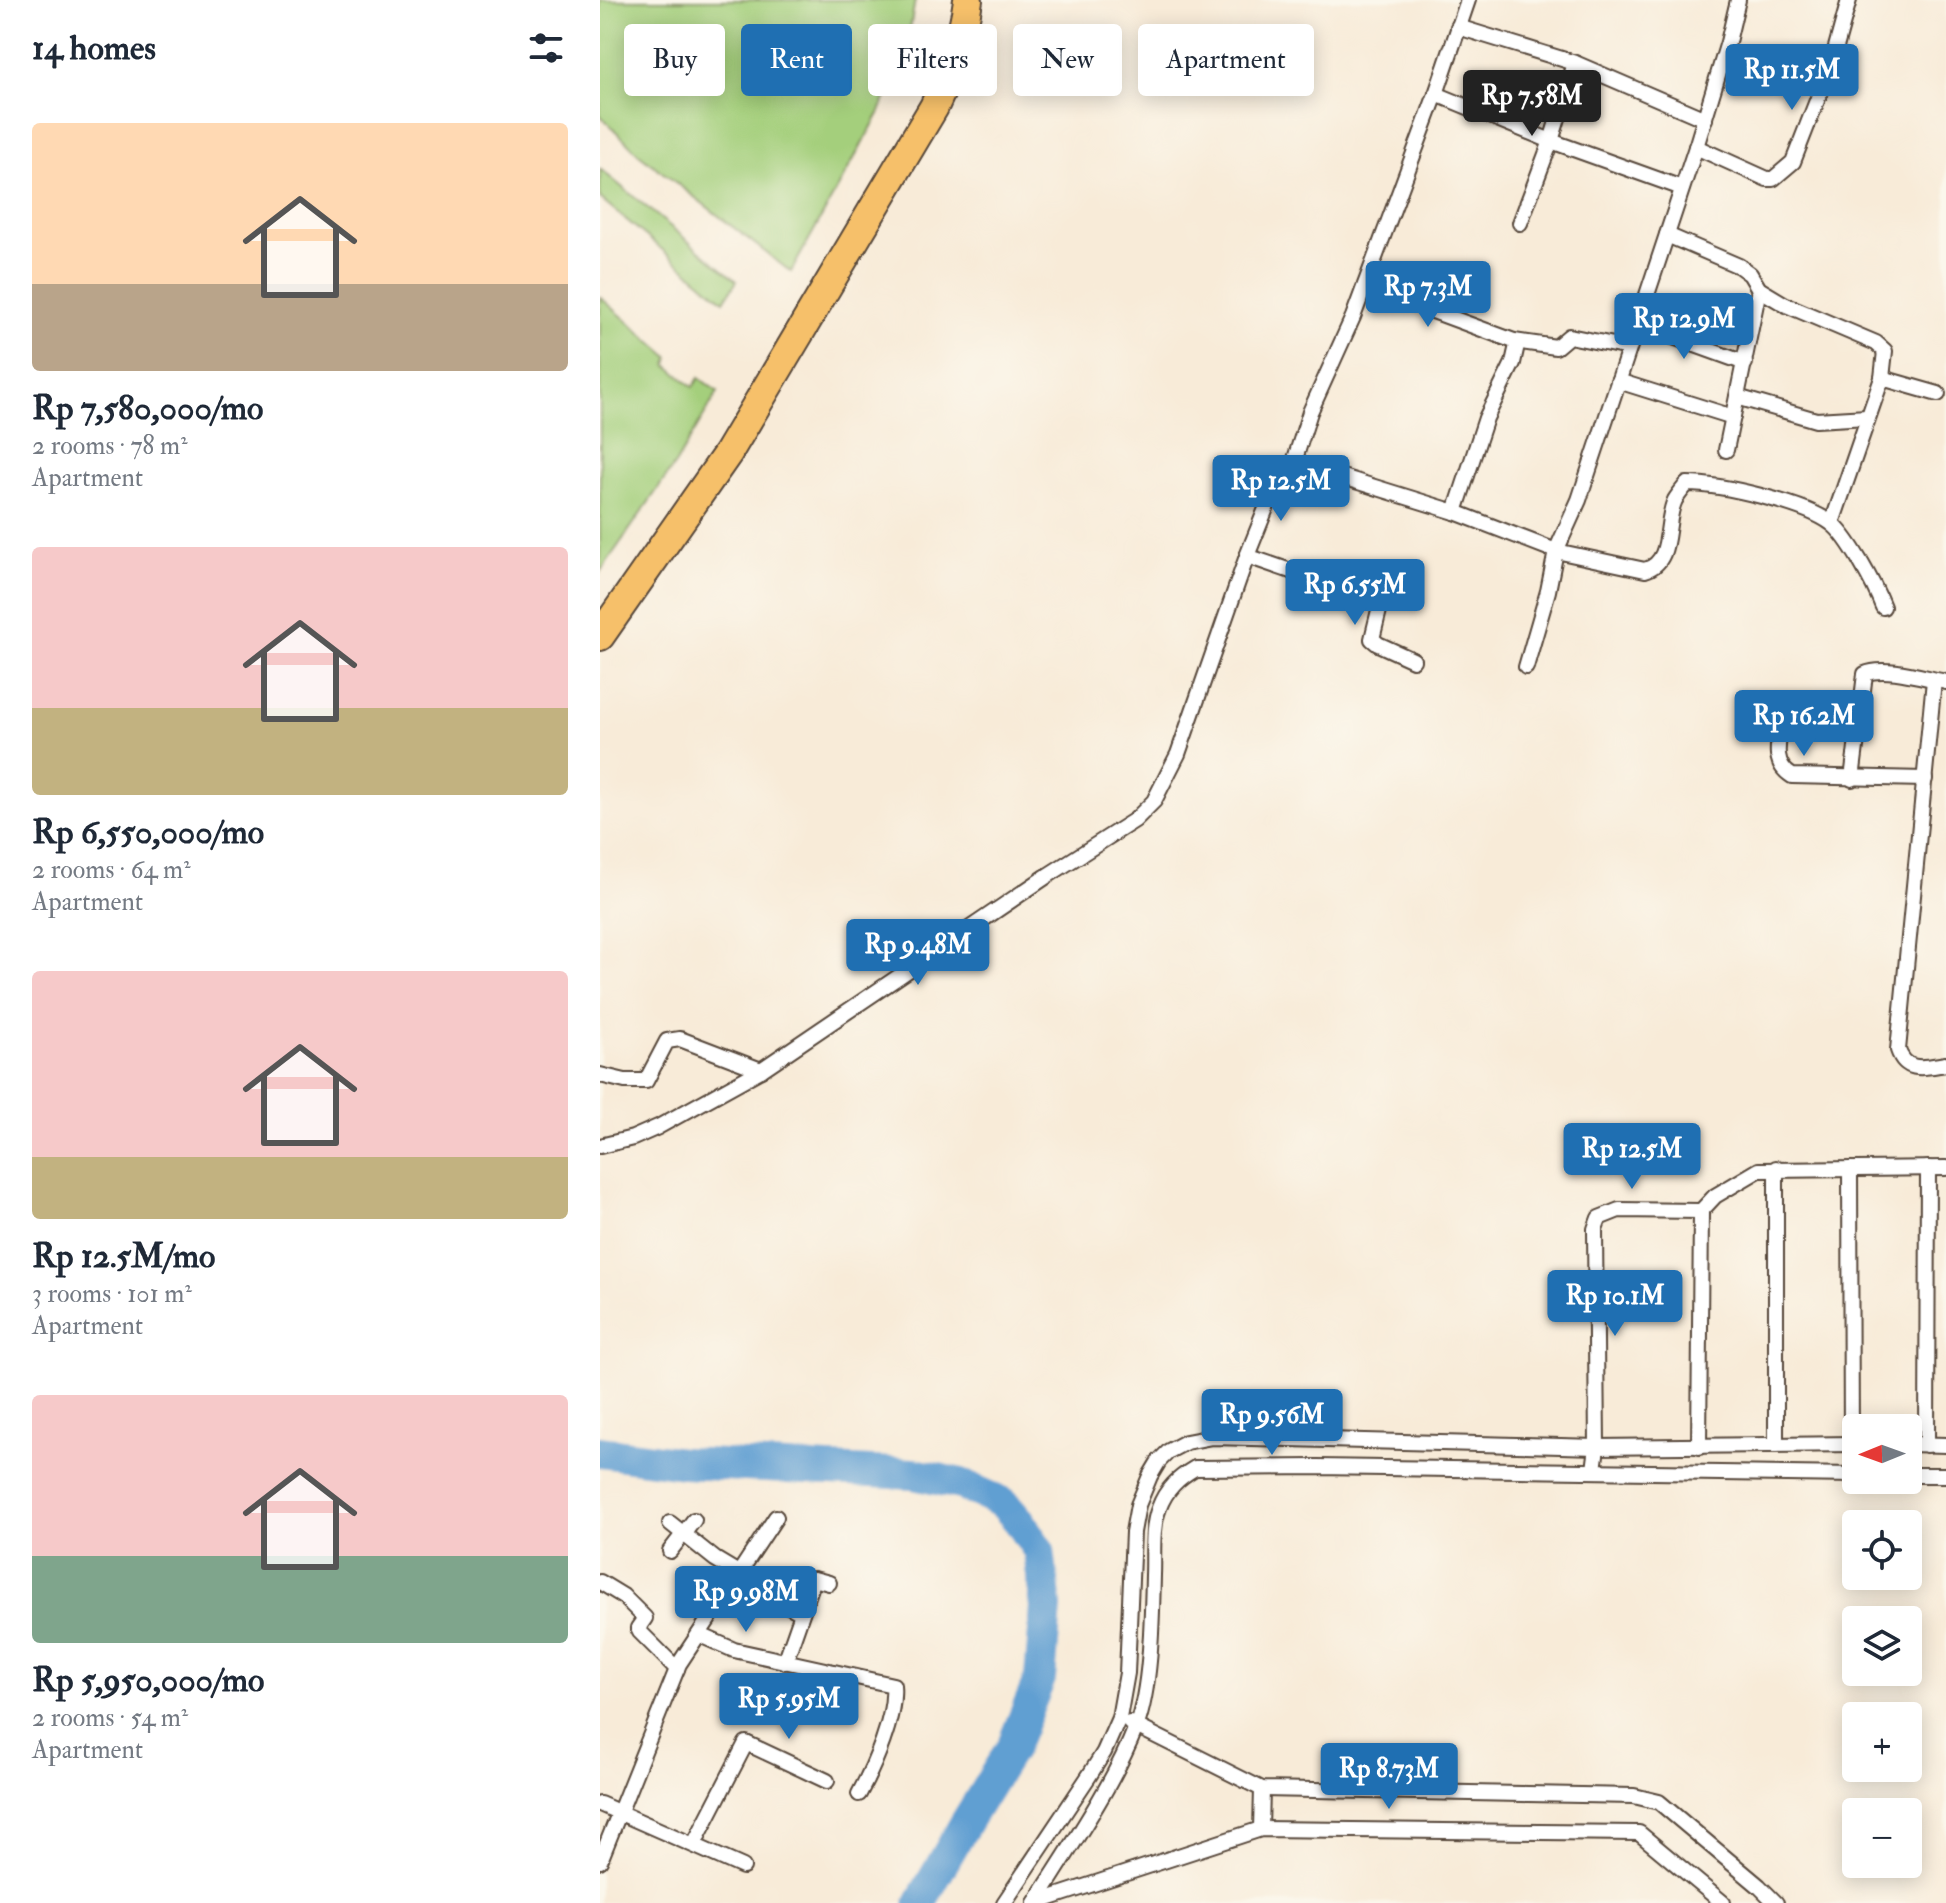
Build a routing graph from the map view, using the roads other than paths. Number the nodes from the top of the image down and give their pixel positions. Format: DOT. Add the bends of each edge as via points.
graph roads {
  1 [pos="968,0"];
  2 [pos="1468,0"];
  3 [pos="1738,0"];
  4 [pos="1849,0"];
  5 [pos="1458,27"];
  6 [pos="1575,63"];
  7 [pos="1436,94"];
  8 [pos="1705,119"];
  9 [pos="1551,141"];
  10 [pos="1696,147"];
  11 [pos="1682,188"];
  12 [pos="1520,223"];
  13 [pos="1667,235"];
  14 [pos="1365,286"];
  15 [pos="1759,289"];
  16 [pos="1637,324"];
  17 [pos="1514,341"];
  18 [pos="1629,348"];
  19 [pos="1745,363"];
  20 [pos="1882,378"];
  21 [pos="1618,381"];
  22 [pos="1938,394"];
  23 [pos="1737,397"];
  24 [pos="1733,417"];
  25 [pos="1867,417"];
  26 [pos="1726,450"];
  27 [pos="1294,462"];
  28 [pos="1455,512"];
  29 [pos="1832,523"];
  30 [pos="1556,551"];
  31 [pos="1247,556"];
  32 [pos="1883,607"];
  33 [pos="600,636"];
  34 [pos="1413,660"];
  35 [pos="1526,667"];
  36 [pos="1940,681"];
  37 [pos="1783,714"];
  38 [pos="1852,779"];
  39 [pos="1925,779"];
  40 [pos="1946,1064"];
  41 [pos="761,1070"];
  42 [pos="600,1075"];
  43 [pos="600,1146"];
  44 [pos="1776,1168"];
  45 [pos="1928,1168"];
  46 [pos="1946,1168"];
  47 [pos="1850,1169"];
  48 [pos="1701,1211"];
  49 [pos="1853,1414"];
  50 [pos="1186,1442"];
  51 [pos="1842,1444"];
  52 [pos="1776,1445"];
  53 [pos="1922,1445"];
  54 [pos="1927,1445"];
  55 [pos="1946,1445"];
  56 [pos="1730,1446"];
  57 [pos="1597,1447"];
  58 [pos="1699,1447"];
  59 [pos="1195,1468"];
  60 [pos="1594,1470"];
  61 [pos="1728,1475"];
  62 [pos="1842,1475"];
  63 [pos="1922,1475"];
  64 [pos="1946,1475"];
  65 [pos="776,1517"];
  66 [pos="694,1520"];
  67 [pos="670,1523"];
  68 [pos="684,1533"];
  69 [pos="670,1551"];
  70 [pos="739,1576"];
  71 [pos="600,1582"];
  72 [pos="829,1583"];
  73 [pos="800,1612"];
  74 [pos="700,1635"];
  75 [pos="785,1662"];
  76 [pos="677,1669"];
  77 [pos="1119,1718"];
  78 [pos="1137,1726"];
  79 [pos="827,1781"];
  80 [pos="1262,1789"];
  81 [pos="859,1794"];
  82 [pos="600,1804"];
  83 [pos="620,1813"];
  84 [pos="1261,1829"];
  85 [pos="694,1844"];
  86 [pos="600,1861"];
  87 [pos="743,1867"];
  88 [pos="1004,1903"];
  89 [pos="1035,1903"];
  90 [pos="1723,1903"];
  91 [pos="1776,1903"];
  1 -- 33 [label="highway" via="965,24 934,107 728,453"];
  2 -- 5 [label="street"];
  3 -- 8 [label="street"];
  4 -- 10 [label="street" via="1832,62 1793,162 1767,179"];
  5 -- 6 [label="street"];
  5 -- 7 [label="street"];
  6 -- 8 [label="street"];
  6 -- 9 [label="street"];
  7 -- 9 [label="street"];
  7 -- 14 [label="street"];
  8 -- 10 [label="street"];
  9 -- 11 [label="street"];
  9 -- 12 [label="street"];
  10 -- 11 [label="street"];
  11 -- 13 [label="street"];
  13 -- 15 [label="street" via="1739,266"];
  13 -- 16 [label="street"];
  14 -- 17 [label="street"];
  14 -- 27 [label="street"];
  15 -- 19 [label="street"];
  15 -- 20 [label="street" via="1876,343 1885,351"];
  16 -- 18 [label="street"];
  16 -- 19 [label="street"];
  17 -- 18 [label="street" via="1556,347 1569,336"];
  17 -- 28 [label="street" via="1516,356 1486,418"];
  18 -- 21 [label="street"];
  19 -- 23 [label="street"];
  20 -- 22 [label="street"];
  20 -- 25 [label="street"];
  21 -- 24 [label="street"];
  21 -- 30 [label="street" via="1579,500"];
  23 -- 24 [label="street"];
  23 -- 25 [label="street" via="1821,421"];
  24 -- 26 [label="street"];
  25 -- 29 [label="street"];
  27 -- 28 [label="street"];
  27 -- 31 [label="street" via="1267,506"];
  28 -- 30 [label="street"];
  29 -- 30 [label="street" via="1760,497 1687,484 1674,501 1663,554 1653,568"];
  29 -- 32 [label="street" via="1873,581"];
  30 -- 35 [label="street"];
  31 -- 34 [label="street" via="1381,602 1372,638"];
  31 -- 41 [label="street" via="1178,754 1154,801 1135,820"];
  36 -- 38 [label="street" via="1884,671 1865,674"];
  36 -- 39 [label="street"];
  37 -- 38 [label="street" via="1777,761 1782,770 1799,777"];
  38 -- 39 [label="street"];
  39 -- 40 [label="street" via="1898,1050 1910,1067"];
  41 -- 42 [label="street" via="680,1039 667,1041 646,1081"];
  41 -- 43 [label="street" via="658,1127"];
  44 -- 47 [label="street"];
  44 -- 48 [label="street" via="1739,1181"];
  44 -- 52 [label="street"];
  45 -- 46 [label="street"];
  45 -- 47 [label="street"];
  45 -- 54 [label="street"];
  47 -- 49 [label="street"];
  48 -- 57 [label="street" via="1619,1210 1599,1218"];
  48 -- 58 [label="street"];
  50 -- 57 [label="street" via="1212,1437"];
  50 -- 59 [label="street"];
  50 -- 77 [label="street" via="1159,1461 1138,1505"];
  51 -- 52 [label="street"];
  52 -- 56 [label="street"];
  53 -- 54 [label="street"];
  54 -- 55 [label="street"];
  56 -- 58 [label="street"];
  56 -- 61 [label="street"];
  57 -- 58 [label="street"];
  57 -- 60 [label="street"];
  59 -- 60 [label="street"];
  59 -- 78 [label="street" via="1166,1493 1157,1512 1152,1621"];
  60 -- 61 [label="street"];
  61 -- 62 [label="street"];
  63 -- 64 [label="street"];
  65 -- 70 [label="street"];
  66 -- 68 [label="street"];
  67 -- 68 [label="street"];
  68 -- 69 [label="street"];
  68 -- 70 [label="street"];
  70 -- 73 [label="street"];
  70 -- 74 [label="street"];
  71 -- 76 [label="street" via="645,1618 640,1632"];
  72 -- 73 [label="street" via="814,1579"];
  73 -- 75 [label="street"];
  74 -- 75 [label="street" via="734,1650"];
  74 -- 76 [label="street"];
  75 -- 81 [label="street" via="893,1685 886,1725"];
  76 -- 83 [label="street"];
  77 -- 78 [label="street"];
  77 -- 88 [label="street" via="1104,1752"];
  78 -- 80 [label="street"];
  78 -- 89 [label="street"];
  79 -- 85 [label="street" via="746,1743"];
  80 -- 84 [label="street"];
  80 -- 91 [label="street" via="1634,1796 1659,1802"];
  82 -- 83 [label="street"];
  83 -- 85 [label="street"];
  83 -- 86 [label="street"];
  84 -- 89 [label="street"];
  84 -- 90 [label="street" via="1639,1833"];
  85 -- 87 [label="street"];
}
